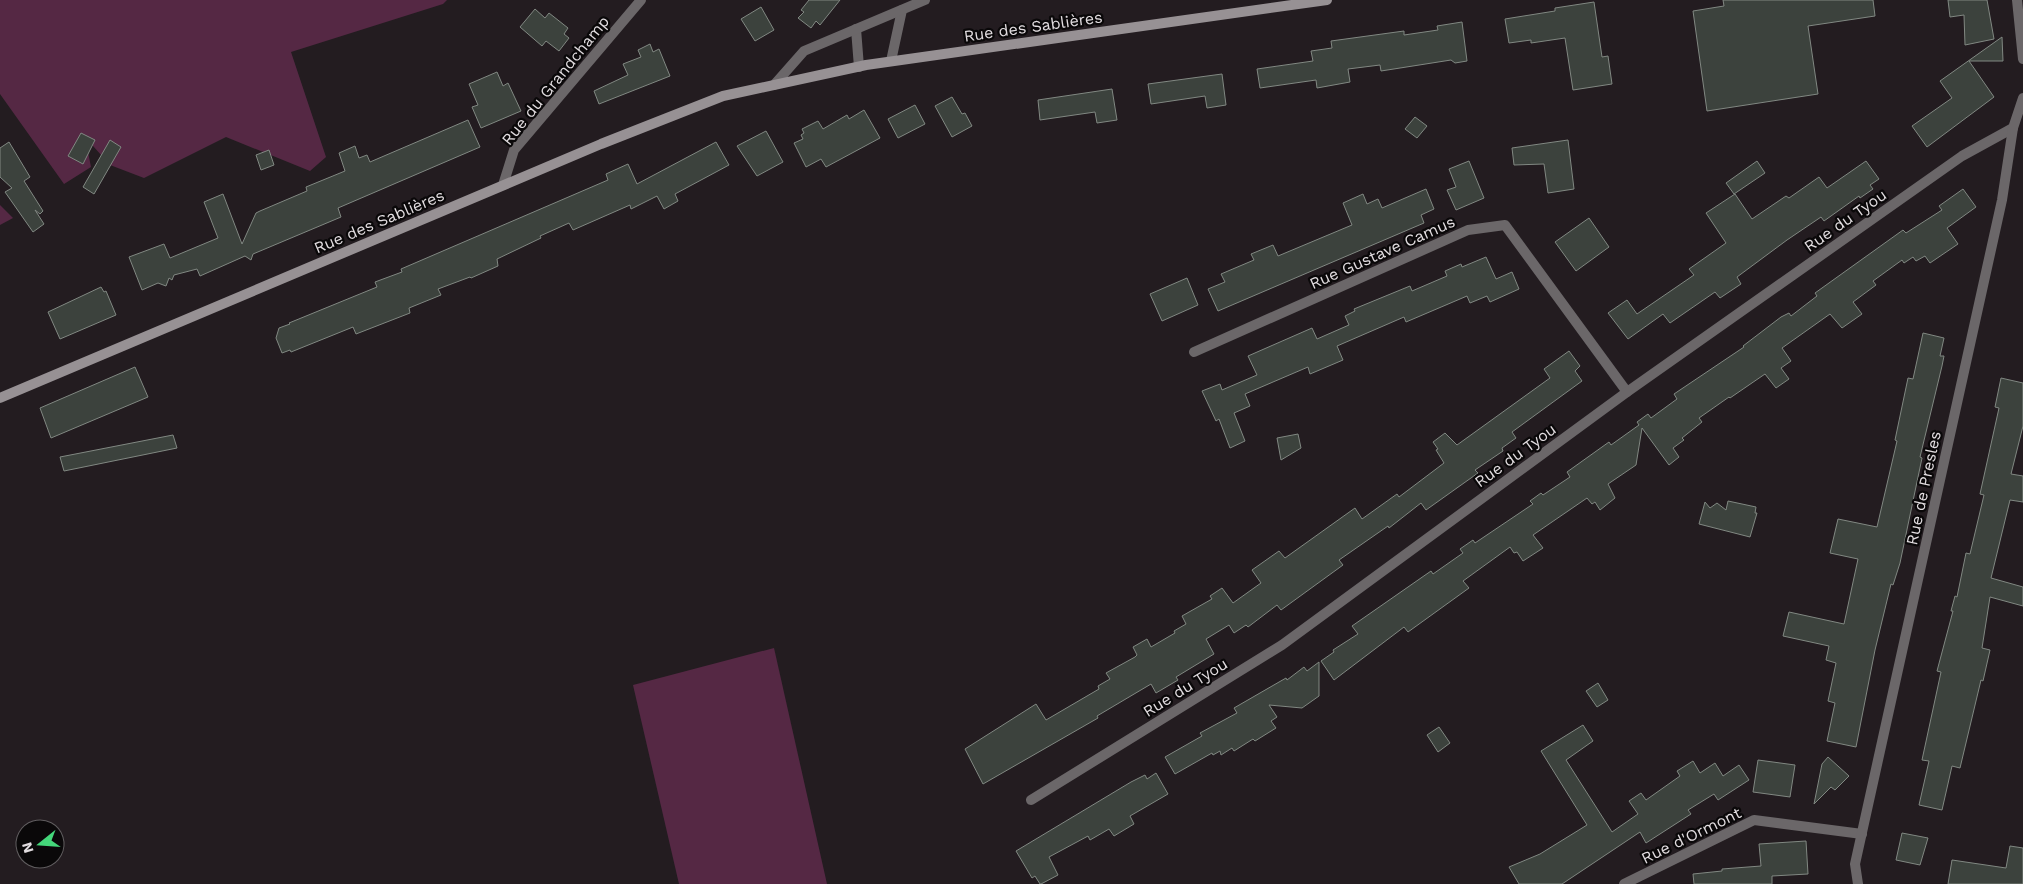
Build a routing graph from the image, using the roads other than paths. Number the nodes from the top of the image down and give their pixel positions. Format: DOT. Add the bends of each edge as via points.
graph roads {
  1 [pos="641,0"];
  2 [pos="926,0"];
  3 [pos="1327,0"];
  4 [pos="2017,0"];
  5 [pos="902,10"];
  6 [pos="856,29"];
  7 [pos="2023,59"];
  8 [pos="891,62"];
  9 [pos="859,67"];
  10 [pos="774,85"];
  11 [pos="2023,98"];
  12 [pos="2013,128"];
  13 [pos="503,186"];
  14 [pos="1194,352"];
  15 [pos="1627,392"];
  16 [pos="0,398"];
  17 [pos="1031,800"];
  18 [pos="1862,834"];
  19 [pos="1624,884"];
  20 [pos="1858,884"];
  1 -- 13 [label="street, Rue du Grandchamp" via="514,150"];
  2 -- 5 [label="street"];
  3 -- 8 [label="main road, Rue des Sablières"];
  4 -- 7 [label="street"];
  5 -- 6 [label="street"];
  5 -- 8 [label="street"];
  6 -- 9 [label="street"];
  6 -- 10 [label="street" via="804,51"];
  8 -- 9 [label="main road, Rue des Sablières"];
  9 -- 10 [label="main road, Rue des Sablières"];
  10 -- 13 [label="main road, Rue des Sablières" via="723,96"];
  11 -- 12 [label="street, Rue de Presles"];
  12 -- 15 [label="street, Rue du Tyou" via="1962,156"];
  12 -- 18 [label="street, Rue de Presles" via="2002,200"];
  13 -- 16 [label="main road, Rue des Sablières"];
  14 -- 15 [label="street, Rue Gustave Camus" via="1468,230 1504,225"];
  15 -- 17 [label="street, Rue du Tyou" via="1282,645"];
  18 -- 19 [label="street, Rue d'Ormont" via="1754,820"];
  18 -- 20 [label="street, Rue de Presles" via="1854,864"];
}
